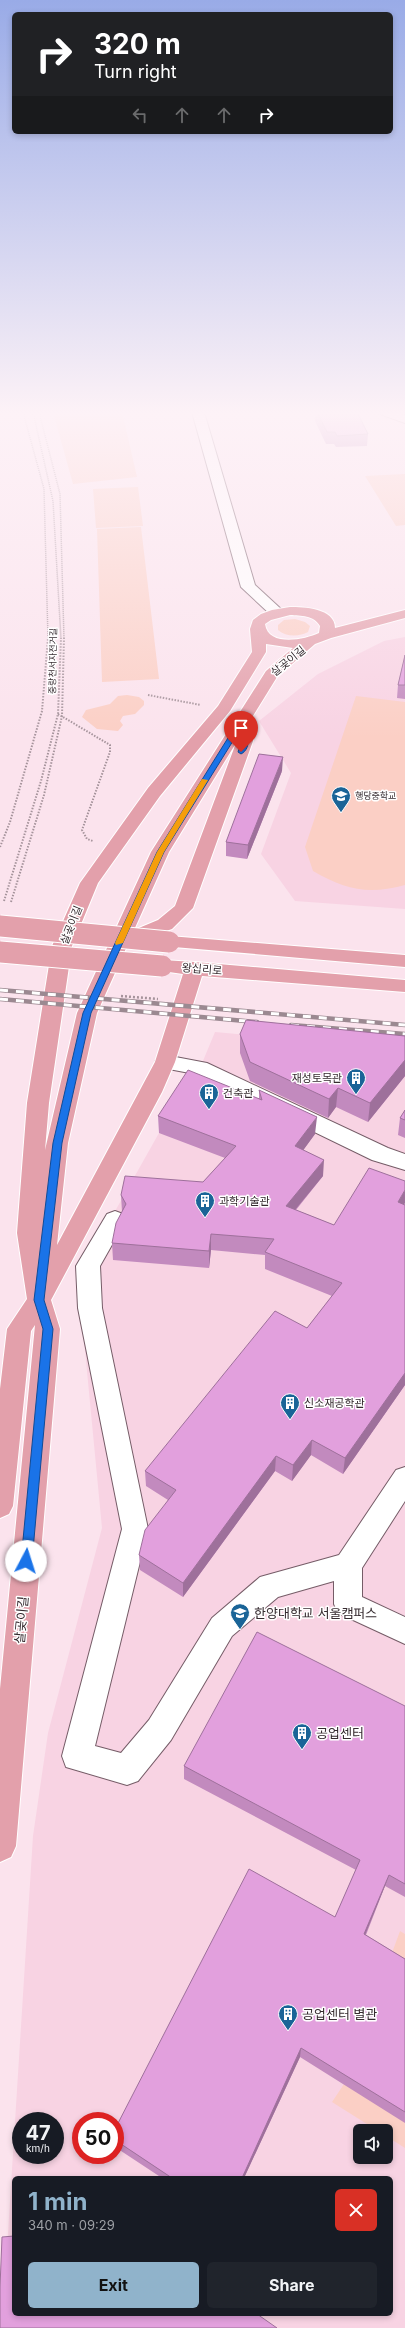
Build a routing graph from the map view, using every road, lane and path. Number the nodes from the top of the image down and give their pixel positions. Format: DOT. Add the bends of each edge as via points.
graph roads {
  1 [pos="45,521"];
  2 [pos="55,521"];
  3 [pos="61,521"];
  4 [pos="229,521"];
  5 [pos="405,608"];
  6 [pos="276,612"];
  7 [pos="314,614"];
  8 [pos="405,614"];
  9 [pos="257,629"];
  10 [pos="318,639"];
  11 [pos="148,695"];
  12 [pos="204,706"];
  13 [pos="224,708"];
  14 [pos="58,714"];
  15 [pos="62,716"];
  16 [pos="243,718"];
  17 [pos="117,845"];
  18 [pos="0,848"];
  19 [pos="3,904"];
  20 [pos="10,907"];
  21 [pos="0,926"];
  22 [pos="127,938"];
  23 [pos="0,952"];
  24 [pos="405,961"];
  25 [pos="195,968"];
  26 [pos="405,986"];
  27 [pos="96,993"];
  28 [pos="158,999"];
  29 [pos="165,1062"];
  30 [pos="405,1162"];
  31 [pos="115,1220"];
  32 [pos="39,1300"];
  33 [pos="405,1478"];
  34 [pos="0,1506"];
  35 [pos="348,1565"];
  36 [pos="405,1631"];
  37 [pos="0,1846"];
  1 -- 18 [label="path" via="49,624 42,712"];
  2 -- 14 [label="path, 중랑천서자전거길" via="61,638"];
  3 -- 15 [label="path" via="65,658"];
  4 -- 6 [label="street" via="248,587"];
  5 -- 7 [label="main road" via="345,617"];
  6 -- 7 [label="main road" via="295,610"];
  6 -- 9 [label="main road" via="262,619"];
  7 -- 10 [label="main road" via="328,624 328,630"];
  8 -- 10 [label="main road, 살곶이길"];
  9 -- 10 [label="main road" via="267,639 276,643 298,645"];
  9 -- 13 [label="main road, 살곶이길" via="259,652"];
  10 -- 16 [label="main road, 살곶이길" via="271,674"];
  11 -- 12 [label="path"];
  13 -- 16 [label="main road"];
  13 -- 17 [label="main road, 살곶이길" via="154,792"];
  14 -- 15 [label="path"];
  14 -- 19 [label="path, 중랑천서자전거길" via="41,781"];
  15 -- 17 [label="path" via="110,745 110,752 82,830 87,839"];
  15 -- 20 [label="path" via="44,795"];
  16 -- 22 [label="main road" via="245,741 184,908 175,920"];
  16 -- 27 [label="main road, 살곶이길" via="160,852"];
  17 -- 32 [label="main road, 살곶이길" via="89,883 62,946 38,1103 28,1233"];
  21 -- 22 [label="main road, bridge"];
  22 -- 24 [label="main road, bridge"];
  23 -- 25 [label="main road, 왕십리로, bridge"];
  25 -- 26 [label="main road, 왕십리로"];
  25 -- 29 [label="main road"];
  27 -- 28 [label="path"];
  27 -- 32 [label="main road, 살곶이길" via="87,1013 57,1143"];
  29 -- 30 [label="street" via="200,1068 380,1154"];
  29 -- 32 [label="main road"];
  31 -- 35 [label="street" via="88,1266 90,1308 135,1529 77,1756 126,1770 160,1730 222,1627 270,1586"];
  32 -- 34 [label="main road, 살곶이길" via="19,1329"];
  32 -- 37 [label="main road, 살곶이길" via="48,1329"];
  33 -- 35 [label="street"];
  35 -- 36 [label="street" via="348,1604"];
}
